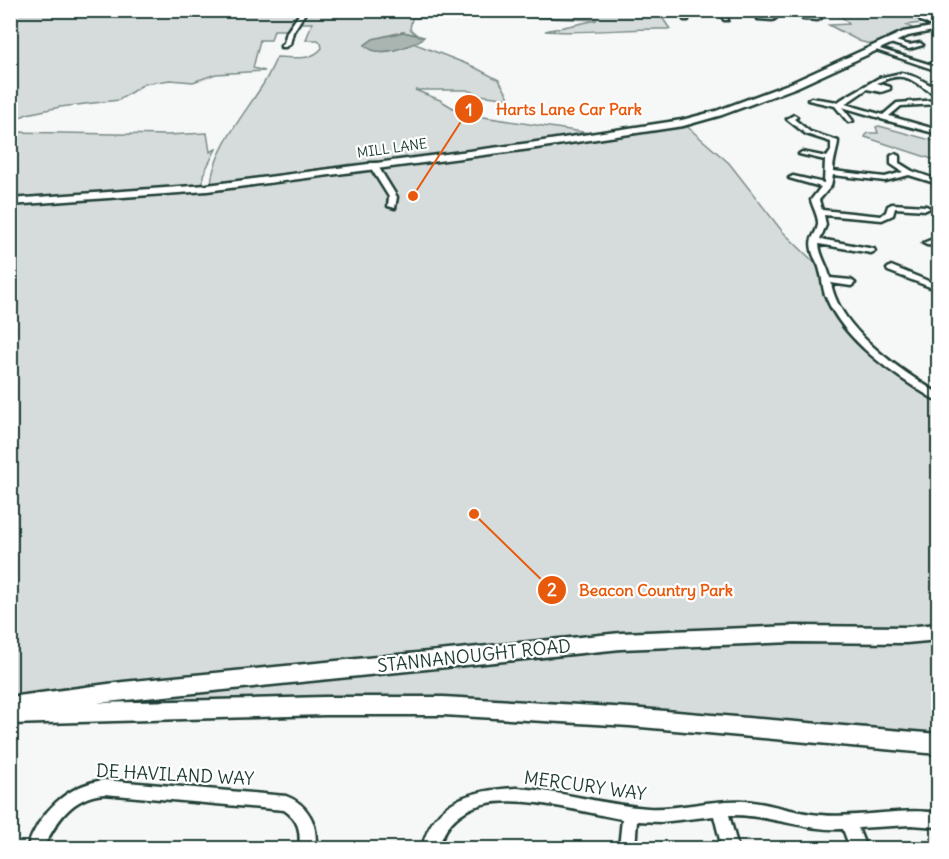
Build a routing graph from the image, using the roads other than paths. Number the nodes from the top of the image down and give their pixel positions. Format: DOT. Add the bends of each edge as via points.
graph roads {
  1 [pos="305,10"];
  2 [pos="721,10"];
  3 [pos="762,10"];
  4 [pos="805,10"];
  5 [pos="918,10"];
  6 [pos="928,10"];
  7 [pos="939,11"];
  8 [pos="760,18"];
  9 [pos="812,18"];
  10 [pos="726,19"];
  11 [pos="939,28"];
  12 [pos="890,41"];
  13 [pos="920,45"];
  14 [pos="283,46"];
  15 [pos="875,48"];
  16 [pos="939,62"];
  17 [pos="921,63"];
  18 [pos="939,69"];
  19 [pos="939,93"];
  20 [pos="811,100"];
  21 [pos="938,103"];
  22 [pos="840,106"];
  23 [pos="790,116"];
  24 [pos="883,118"];
  25 [pos="850,121"];
  26 [pos="939,132"];
  27 [pos="802,154"];
  28 [pos="896,155"];
  29 [pos="829,159"];
  30 [pos="373,165"];
  31 [pos="831,173"];
  32 [pos="909,173"];
  33 [pos="793,178"];
  34 [pos="939,182"];
  35 [pos="827,186"];
  36 [pos="10,202"];
  37 [pos="392,206"];
  38 [pos="924,209"];
  39 [pos="818,212"];
  40 [pos="814,241"];
  41 [pos="868,249"];
  42 [pos="897,269"];
  43 [pos="825,280"];
  44 [pos="852,284"];
  45 [pos="939,288"];
  46 [pos="939,397"];
  47 [pos="939,633"];
  48 [pos="10,706"];
  49 [pos="10,715"];
  50 [pos="939,744"];
  51 [pos="720,809"];
  52 [pos="630,814"];
  53 [pos="939,820"];
  54 [pos="849,822"];
  55 [pos="35,849"];
  56 [pos="307,849"];
  57 [pos="430,849"];
  58 [pos="627,849"];
  59 [pos="730,849"];
  60 [pos="858,849"];
  1 -- 14 [label="street"];
  2 -- 10 [label="street"];
  3 -- 8 [label="street" via="770,18"];
  4 -- 9 [label="street"];
  5 -- 11 [label="street" via="923,20"];
  6 -- 7 [label="street"];
  11 -- 12 [label="street, MILL LANE"];
  12 -- 13 [label="street" via="907,47"];
  12 -- 15 [label="street, MILL LANE"];
  15 -- 17 [label="street"];
  15 -- 30 [label="street, MILL LANE" via="794,85 683,123"];
  16 -- 17 [label="street"];
  17 -- 18 [label="street"];
  19 -- 22 [label="street" via="923,81 887,75"];
  20 -- 22 [label="street"];
  21 -- 24 [label="street" via="899,104"];
  22 -- 24 [label="street"];
  22 -- 25 [label="street"];
  23 -- 29 [label="street" via="808,133 834,140"];
  24 -- 26 [label="street"];
  27 -- 29 [label="street"];
  28 -- 32 [label="street" via="895,164"];
  29 -- 31 [label="street"];
  30 -- 36 [label="street, MILL LANE" via="207,188"];
  30 -- 37 [label="street" via="393,197"];
  31 -- 32 [label="street" via="885,179"];
  31 -- 35 [label="street"];
  32 -- 34 [label="street"];
  33 -- 35 [label="street"];
  35 -- 39 [label="street" via="815,200"];
  38 -- 39 [label="street" via="890,204 890,213 882,218"];
  39 -- 40 [label="street" via="822,225"];
  40 -- 41 [label="street"];
  40 -- 43 [label="street"];
  42 -- 45 [label="street"];
  43 -- 44 [label="street"];
  43 -- 46 [label="street" via="832,300 857,333 898,371"];
  47 -- 48 [label="main road, STANNANOUGHT ROAD" via="621,641"];
  49 -- 50 [label="main road" via="443,706 642,718"];
  51 -- 52 [label="street, MERCURY WAY" via="671,815"];
  51 -- 54 [label="street, MERCURY WAY" via="754,809 819,823"];
  51 -- 59 [label="street"];
  52 -- 57 [label="street, MERCURY WAY" via="540,796 484,798 466,802 449,813 437,829"];
  52 -- 58 [label="street"];
  53 -- 54 [label="street, MERCURY WAY"];
  54 -- 60 [label="street"];
  55 -- 56 [label="street, DE HAVILAND WAY" via="52,817 70,798 104,787 286,803 304,819 309,835"];
}
